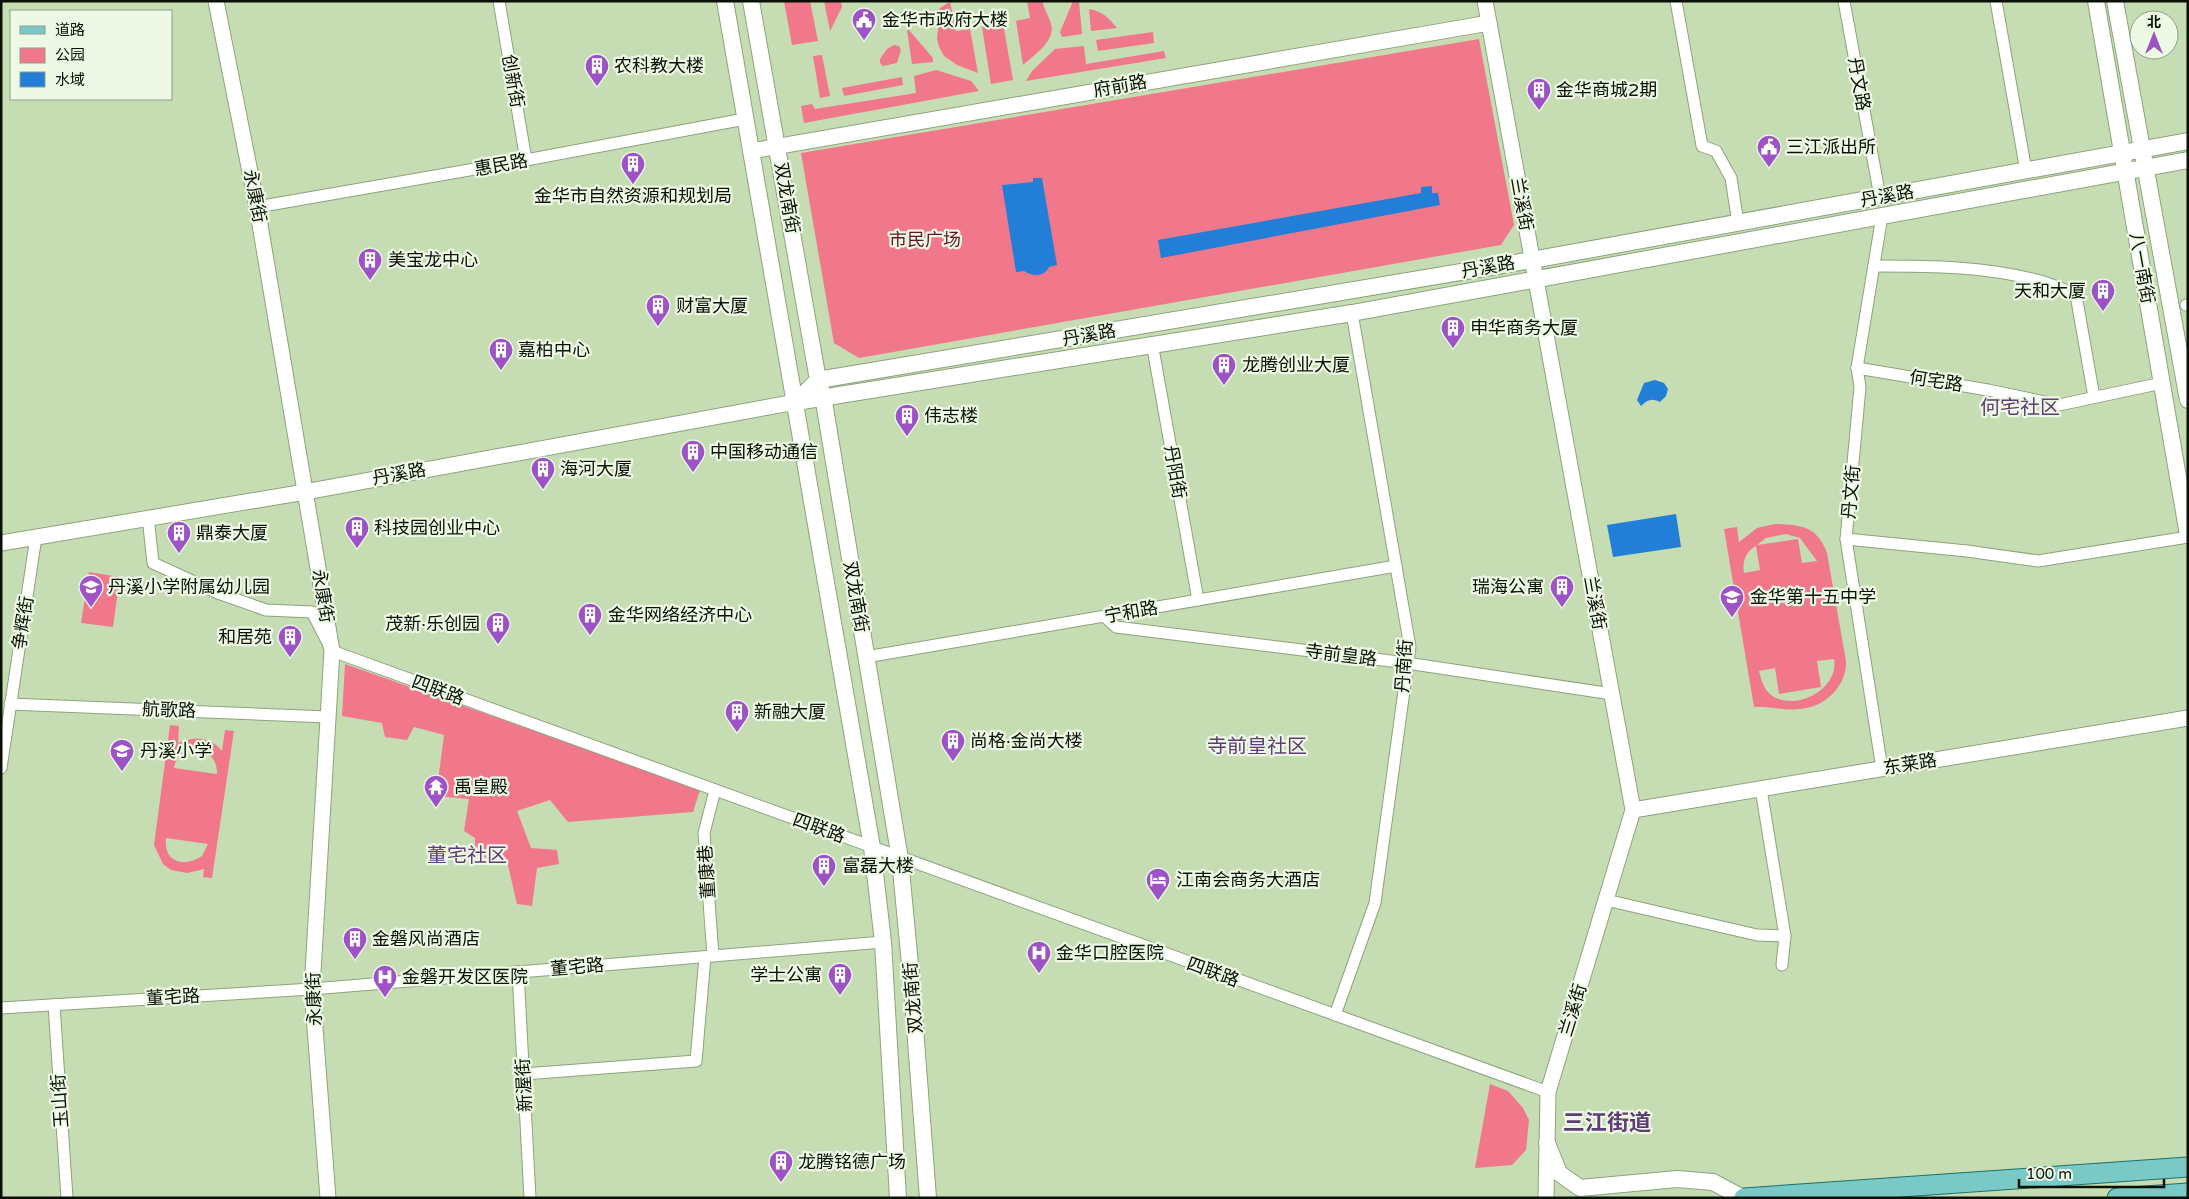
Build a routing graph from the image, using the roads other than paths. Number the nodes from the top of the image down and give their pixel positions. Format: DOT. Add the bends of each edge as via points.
graph roads {
  1 [pos="216,1"];
  2 [pos="499,1"];
  3 [pos="725,1"];
  4 [pos="751,1"];
  5 [pos="1485,1"];
  6 [pos="1676,1"];
  7 [pos="1844,1"];
  8 [pos="1996,1"];
  9 [pos="2096,1"];
  10 [pos="2114,1"];
  11 [pos="1489,23"];
  12 [pos="745,119"];
  13 [pos="2188,142"];
  14 [pos="777,145"];
  15 [pos="751,150"];
  16 [pos="2142,150"];
  17 [pos="2122,153"];
  18 [pos="526,160"];
  19 [pos="2188,160"];
  20 [pos="2145,168"];
  21 [pos="2126,170"];
  22 [pos="2026,171"];
  23 [pos="1880,197"];
  24 [pos="258,207"];
  25 [pos="1882,216"];
  26 [pos="1738,223"];
  27 [pos="1532,260"];
  28 [pos="1874,266"];
  29 [pos="1535,281"];
  30 [pos="1352,312"];
  31 [pos="1152,343"];
  32 [pos="1857,368"];
  33 [pos="818,380"];
  34 [pos="2162,382"];
  35 [pos="823,396"];
  36 [pos="2094,397"];
  37 [pos="2188,400"];
  38 [pos="796,402"];
  39 [pos="305,492"];
  40 [pos="148,517"];
  41 [pos="2188,536"];
  42 [pos="36,537"];
  43 [pos="1846,539"];
  44 [pos="1,543"];
  45 [pos="1396,566"];
  46 [pos="1198,600"];
  47 [pos="1104,616"];
  48 [pos="332,651"];
  49 [pos="866,658"];
  50 [pos="1407,663"];
  51 [pos="1612,694"];
  52 [pos="10,704"];
  53 [pos="328,717"];
  54 [pos="2188,718"];
  55 [pos="1,768"];
  56 [pos="1882,769"];
  57 [pos="1762,789"];
  58 [pos="715,790"];
  59 [pos="1633,810"];
  60 [pos="872,847"];
  61 [pos="900,859"];
  62 [pos="1606,900"];
  63 [pos="1785,936"];
  64 [pos="883,942"];
  65 [pos="709,956"];
  66 [pos="1782,965"];
  67 [pos="518,972"];
  68 [pos="312,989"];
  69 [pos="54,1005"];
  70 [pos="1,1008"];
  71 [pos="1335,1015"];
  72 [pos="524,1074"];
  73 [pos="1548,1092"];
  74 [pos="1547,1143"];
  75 [pos="2188,1167"];
  76 [pos="2188,1193"];
  77 [pos="67,1198"];
  78 [pos="328,1198"];
  79 [pos="530,1198"];
  80 [pos="898,1198"];
  81 [pos="928,1198"];
  82 [pos="1546,1198"];
  83 [pos="1744,1198"];
  84 [pos="2125,1198"];
  1 -- 24 [label="street, 永康街"];
  2 -- 18 [label="street, 创新街"];
  3 -- 12 [label="main road, 双龙南街"];
  4 -- 14 [label="main road, 双龙南街"];
  5 -- 11 [label="street, 兰溪街"];
  6 -- 26 [label="street" via="1702,146 1716,151 1731,178"];
  7 -- 23 [label="street, 丹文路"];
  8 -- 22 [label="street"];
  9 -- 17 [label="main road, 八一南街"];
  10 -- 16 [label="main road, 八一南街"];
  11 -- 14 [label="street, 府前路"];
  11 -- 27 [label="street, 兰溪街"];
  12 -- 15 [label="main road, 双龙南街"];
  12 -- 18 [label="street, 惠民路"];
  13 -- 16 [label="main road, 丹溪路"];
  14 -- 15 [label="street, 府前路"];
  14 -- 33 [label="main road, 双龙南街"];
  15 -- 38 [label="main road, 双龙南街"];
  16 -- 17 [label="main road, 丹溪路"];
  16 -- 20 [label="main road, 八一南街"];
  17 -- 21 [label="main road, 八一南街"];
  17 -- 22 [label="main road, 丹溪路"];
  18 -- 24 [label="street, 惠民路"];
  19 -- 20 [label="main road, 丹溪路"];
  20 -- 21 [label="main road, 丹溪路"];
  20 -- 37 [label="main road, 八一南街"];
  21 -- 25 [label="main road, 丹溪路"];
  21 -- 34 [label="main road, 八一南街"];
  22 -- 23 [label="main road, 丹溪路"];
  23 -- 26 [label="main road, 丹溪路"];
  24 -- 39 [label="street, 永康街"];
  25 -- 28 [label="street, 丹文街"];
  25 -- 29 [label="main road, 丹溪路"];
  26 -- 27 [label="main road, 丹溪路"];
  27 -- 29 [label="street, 兰溪街"];
  27 -- 33 [label="main road, 丹溪路"];
  28 -- 32 [label="street, 丹文街"];
  28 -- 36 [label="street" via="1988,270 2042,281 2076,295"];
  29 -- 30 [label="main road, 丹溪路"];
  29 -- 51 [label="street, 兰溪街"];
  30 -- 31 [label="main road, 丹溪路"];
  30 -- 45 [label="street, 丹南街"];
  31 -- 35 [label="main road, 丹溪路" via="994,371"];
  31 -- 46 [label="street, 丹阳街"];
  32 -- 36 [label="street, 何宅路" via="2059,404"];
  32 -- 43 [label="street, 丹文街" via="1860,387"];
  33 -- 35 [label="main road, 双龙南街"];
  33 -- 38 [label="main road"];
  34 -- 36 [label="street, 何宅路"];
  34 -- 41 [label="main road, 八一南街"];
  35 -- 38 [label="main road, 丹溪路"];
  35 -- 49 [label="main road, 双龙南街"];
  38 -- 39 [label="street, 丹溪路"];
  38 -- 60 [label="main road, 双龙南街"];
  39 -- 40 [label="street, 丹溪路"];
  39 -- 48 [label="street, 永康街"];
  40 -- 42 [label="street, 丹溪路"];
  40 -- 48 [label="street" via="153,562 218,593 266,610 312,612"];
  41 -- 43 [label="street" via="2038,561"];
  42 -- 44 [label="street, 丹溪路"];
  42 -- 52 [label="street, 争辉街"];
  43 -- 56 [label="street, 丹文街"];
  45 -- 46 [label="street, 宁和路"];
  45 -- 50 [label="street, 丹南街" via="1410,646"];
  46 -- 47 [label="street, 宁和路"];
  47 -- 49 [label="street, 宁和路"];
  47 -- 50 [label="street, 寺前皇路" via="1116,627"];
  48 -- 53 [label="street, 永康街"];
  48 -- 58 [label="street, 四联路"];
  49 -- 61 [label="main road, 双龙南街"];
  50 -- 51 [label="street, 寺前皇路"];
  50 -- 71 [label="street, 丹南街" via="1375,903"];
  51 -- 59 [label="street, 兰溪街"];
  52 -- 53 [label="street, 航歌路"];
  52 -- 55 [label="street, 争辉街"];
  53 -- 68 [label="street, 永康街"];
  54 -- 56 [label="street, 东莱路"];
  56 -- 57 [label="street, 东莱路"];
  57 -- 59 [label="street, 东莱路"];
  57 -- 63 [label="street"];
  58 -- 60 [label="street, 四联路"];
  58 -- 65 [label="street, 董康巷" via="704,833"];
  59 -- 62 [label="street, 兰溪街"];
  60 -- 61 [label="street, 四联路"];
  60 -- 64 [label="main road, 双龙南街"];
  61 -- 71 [label="street, 四联路"];
  61 -- 81 [label="main road, 双龙南街"];
  62 -- 63 [label="street" via="1756,935"];
  62 -- 73 [label="street, 兰溪街"];
  63 -- 66 [label="street"];
  64 -- 65 [label="street, 董宅路"];
  64 -- 80 [label="main road, 双龙南街"];
  65 -- 67 [label="street, 董宅路"];
  65 -- 72 [label="street, 董康巷" via="696,1061"];
  67 -- 68 [label="street, 董宅路"];
  67 -- 72 [label="street, 新渥街"];
  68 -- 69 [label="street, 董宅路"];
  68 -- 78 [label="street, 永康街"];
  69 -- 70 [label="street, 董宅路"];
  69 -- 77 [label="street, 玉山街"];
  71 -- 73 [label="street, 四联路"];
  72 -- 79 [label="street, 新渥街"];
  73 -- 74 [label="street, 兰溪街"];
  74 -- 82 [label="street, 兰溪街"];
  74 -- 83 [label="main road" via="1559,1173 1580,1188 1677,1179 1714,1182"];
  75 -- 83 [label="main road"];
  76 -- 84 [label="main road"];
}
